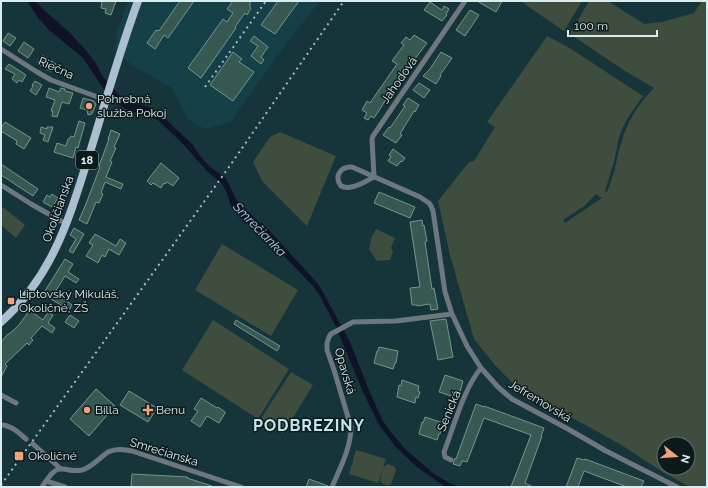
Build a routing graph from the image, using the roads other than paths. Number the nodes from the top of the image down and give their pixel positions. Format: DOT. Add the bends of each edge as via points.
graph roads {
  1 [pos="138,1"];
  2 [pos="465,1"];
  3 [pos="1,49"];
  4 [pos="106,99"];
  5 [pos="374,177"];
  6 [pos="1,185"];
  7 [pos="66,223"];
  8 [pos="452,314"];
  9 [pos="1,322"];
  10 [pos="481,368"];
  11 [pos="1,395"];
  12 [pos="16,403"];
  13 [pos="1,425"];
  14 [pos="26,439"];
  15 [pos="33,444"];
  16 [pos="451,460"];
  17 [pos="61,469"];
  18 [pos="46,481"];
  19 [pos="42,487"];
  20 [pos="65,487"];
  21 [pos="241,487"];
  22 [pos="332,487"];
  23 [pos="677,487"];
  1 -- 4 [label="main road, Okoličianska / 18"];
  2 -- 5 [label="street, Jahodová" via="373,136"];
  3 -- 4 [label="street, Riečna" via="51,80"];
  4 -- 7 [label="main road, Okoličianska / 18"];
  5 -- 5 [label="street, Jefremovská" via="349,167 343,168 338,178 339,184 346,188"];
  5 -- 8 [label="street, Jefremovská" via="420,197 431,206 445,292"];
  6 -- 7 [label="street"];
  7 -- 9 [label="main road, Okoličianska / 18" via="41,276 20,304"];
  8 -- 10 [label="street, Jefremovská"];
  8 -- 22 [label="street, Opavská" via="396,321 354,322 331,334 327,350 351,428 350,442"];
  10 -- 16 [label="street, Senická" via="466,395 444,452 445,457"];
  10 -- 23 [label="street, Jefremovská" via="512,399"];
  11 -- 12 [label="street"];
  13 -- 14 [label="street" via="8,426"];
  15 -- 17 [label="street"];
  17 -- 18 [label="street" via="53,472"];
  17 -- 21 [label="street, Smrečianska" via="83,470 118,449 145,455"];
  18 -- 19 [label="street"];
  18 -- 20 [label="street"];
}
